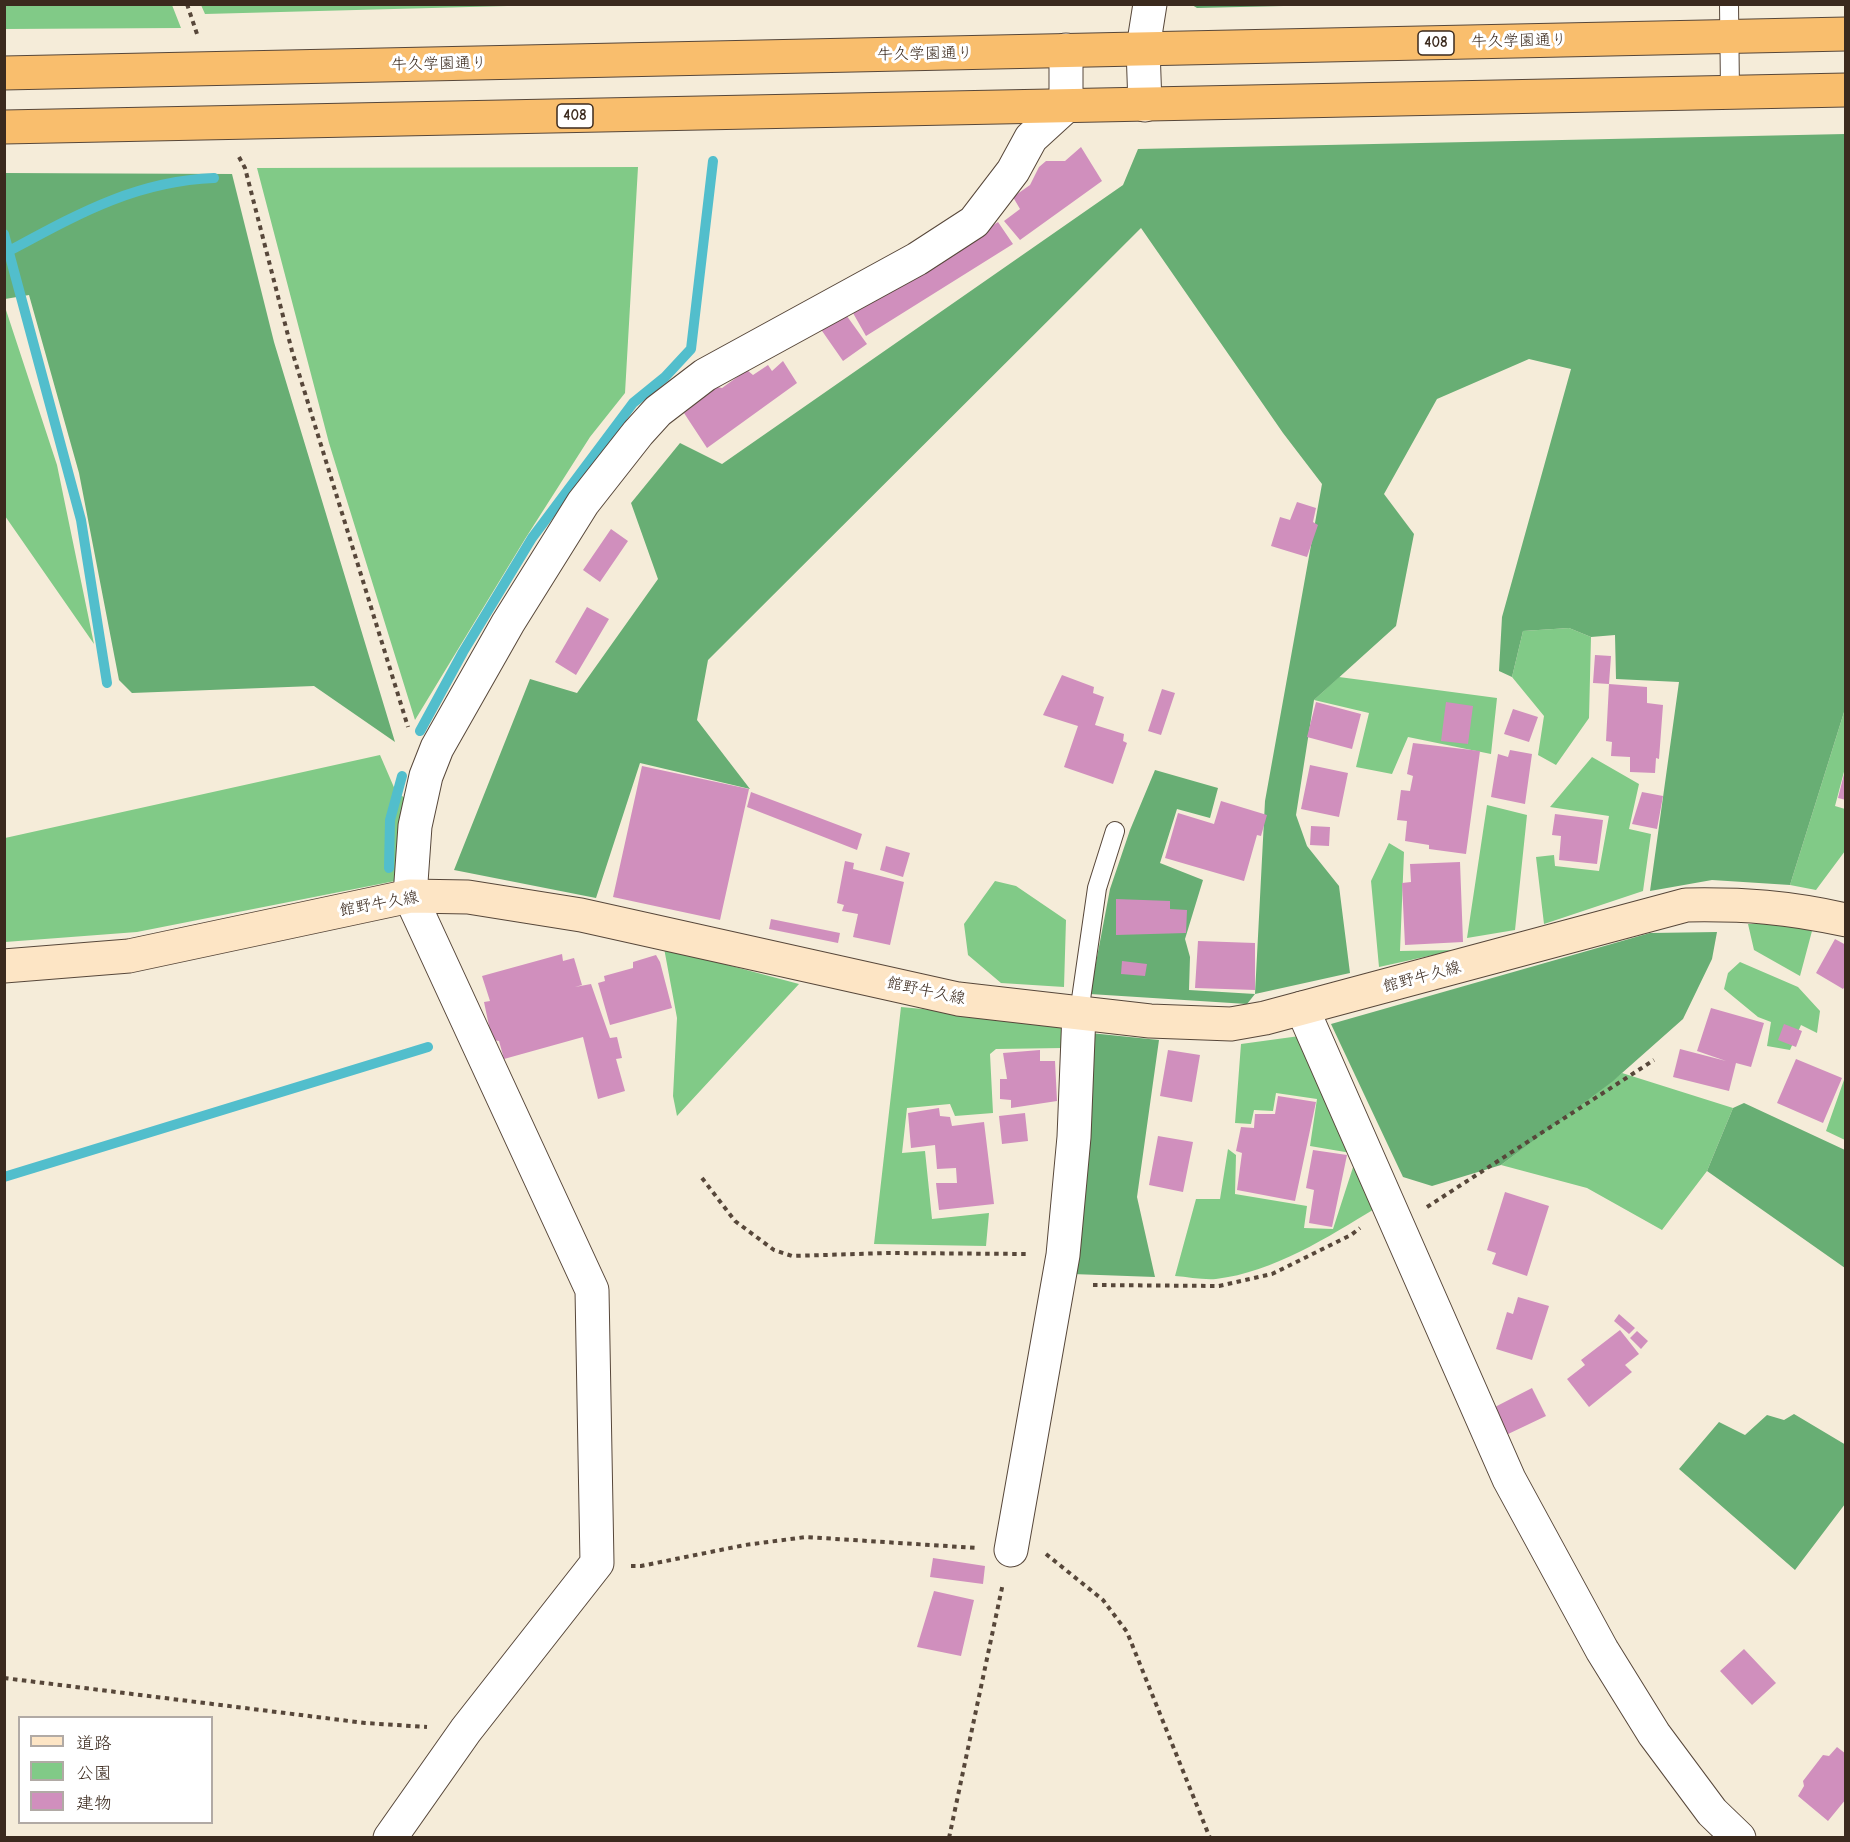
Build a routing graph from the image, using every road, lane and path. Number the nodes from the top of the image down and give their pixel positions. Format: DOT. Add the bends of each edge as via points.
graph roads {
  1 [pos="1150,4"];
  2 [pos="1729,20"];
  3 [pos="1845,34"];
  4 [pos="1143,48"];
  5 [pos="1066,51"];
  6 [pos="4,73"];
  7 [pos="1845,90"];
  8 [pos="1730,92"];
  9 [pos="1145,105"];
  10 [pos="1066,106"];
  11 [pos="222,123"];
  12 [pos="4,127"];
  13 [pos="426,776"];
  14 [pos="1115,831"];
  15 [pos="411,896"];
  16 [pos="1845,920"];
  17 [pos="4,966"];
  18 [pos="1302,1008"];
  19 [pos="1079,1013"];
  20 [pos="1654,1060"];
  21 [pos="702,1178"];
  22 [pos="1394,1216"];
  23 [pos="1060,1270"];
  24 [pos="1012,1543"];
  25 [pos="597,1563"];
  26 [pos="4,1678"];
  27 [pos="466,1730"];
  28 [pos="390,1838"];
  29 [pos="949,1838"];
  30 [pos="1210,1838"];
  31 [pos="1739,1838"];
  1 -- 4 [label="street"];
  2 -- 3 [label="highway, 牛久学園通り / 408"];
  2 -- 4 [label="highway, 牛久学園通り / 408"];
  2 -- 8 [label="lane"];
  4 -- 5 [label="highway, 牛久学園通り / 408"];
  4 -- 9 [label="street"];
  5 -- 6 [label="highway, 牛久学園通り / 408"];
  5 -- 10 [label="street"];
  7 -- 8 [label="highway, 408"];
  8 -- 9 [label="highway, 408"];
  9 -- 10 [label="highway, 408"];
  10 -- 11 [label="highway, 408"];
  10 -- 13 [label="street" via="1031,138 1014,171 974,222 917,259 705,375 658,411 584,503 508,623 437,748"];
  11 -- 12 [label="highway, 408"];
  11 -- 13 [label="path" via="245,168 292,351"];
  13 -- 15 [label="street" via="415,826"];
  14 -- 19 [label="lane" via="1097,888"];
  15 -- 17 [label="main road, 館野牛久線" via="129,956"];
  15 -- 19 [label="main road, 館野牛久線" via="468,897 581,915 958,999"];
  15 -- 25 [label="street" via="592,1290"];
  16 -- 18 [label="main road, 館野牛久線" via="1793,908 1686,905"];
  18 -- 19 [label="main road, 館野牛久線" via="1231,1024"];
  18 -- 22 [label="street"];
  19 -- 23 [label="street" via="1074,1137"];
  20 -- 22 [label="path"];
  21 -- 23 [label="path" via="735,1221 774,1250 792,1256 888,1253"];
  22 -- 23 [label="path" via="1272,1274 1219,1286"];
  22 -- 31 [label="street" via="1509,1479 1602,1650 1654,1734 1712,1812"];
  23 -- 24 [label="street"];
  24 -- 25 [label="path" via="806,1537 641,1566"];
  24 -- 29 [label="path"];
  24 -- 30 [label="path" via="1044,1553 1103,1600 1127,1632"];
  25 -- 27 [label="street"];
  26 -- 27 [label="path" via="365,1723"];
  27 -- 28 [label="street"];
}
